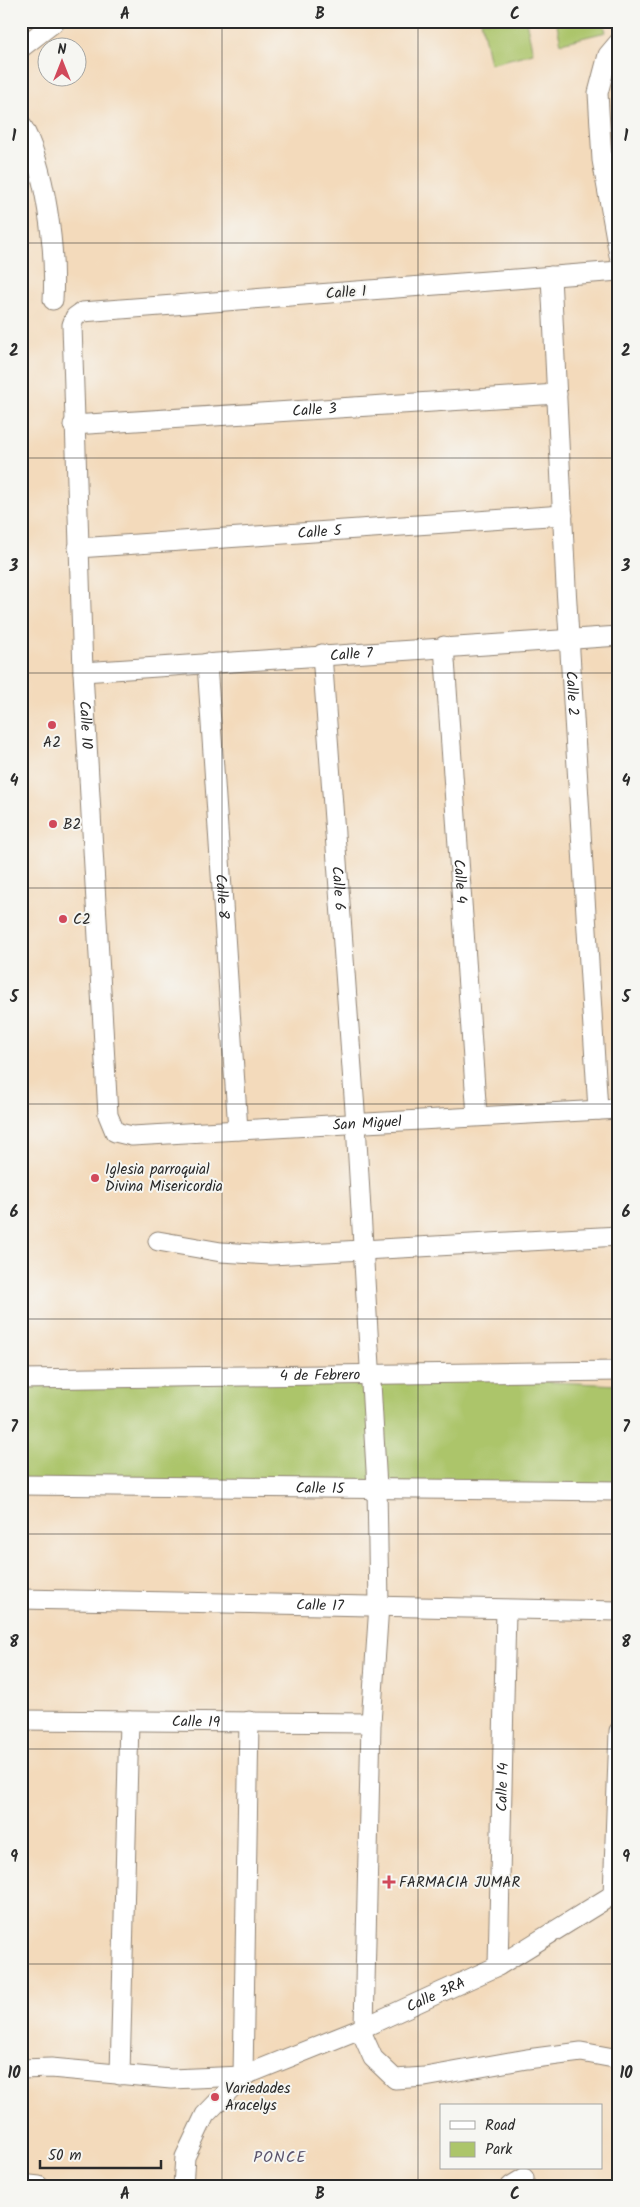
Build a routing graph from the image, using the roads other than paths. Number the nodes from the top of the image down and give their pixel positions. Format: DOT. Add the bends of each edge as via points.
graph roads {
  1 [pos="56,21"];
  2 [pos="619,42"];
  3 [pos="21,48"];
  4 [pos="21,124"];
  5 [pos="619,255"];
  6 [pos="619,271"];
  7 [pos="552,276"];
  8 [pos="53,300"];
  9 [pos="75,317"];
  10 [pos="557,394"];
  11 [pos="73,425"];
  12 [pos="563,514"];
  13 [pos="78,548"];
  14 [pos="619,636"];
  15 [pos="569,638"];
  16 [pos="444,646"];
  17 [pos="322,654"];
  18 [pos="207,663"];
  19 [pos="82,672"];
  20 [pos="619,1109"];
  21 [pos="598,1110"];
  22 [pos="478,1116"];
  23 [pos="356,1124"];
  24 [pos="238,1130"];
  25 [pos="115,1132"];
  26 [pos="619,1236"];
  27 [pos="158,1241"];
  28 [pos="364,1250"];
  29 [pos="619,1371"];
  30 [pos="372,1374"];
  31 [pos="21,1379"];
  32 [pos="21,1485"];
  33 [pos="377,1487"];
  34 [pos="619,1491"];
  35 [pos="21,1599"];
  36 [pos="379,1604"];
  37 [pos="506,1610"];
  38 [pos="619,1611"];
  39 [pos="21,1720"];
  40 [pos="129,1721"];
  41 [pos="249,1721"];
  42 [pos="371,1723"];
  43 [pos="619,1731"];
  44 [pos="616,1893"];
  45 [pos="498,1966"];
  46 [pos="362,2028"];
  47 [pos="619,2059"];
  48 [pos="21,2069"];
  49 [pos="120,2075"];
  50 [pos="243,2076"];
  51 [pos="21,2184"];
  52 [pos="39,2186"];
  53 [pos="183,2186"];
  1 -- 3 [label="street"];
  2 -- 5 [label="street" via="608,55 598,93 602,160"];
  4 -- 8 [label="street" via="32,142 45,204 52,246"];
  6 -- 7 [label="street, Calle 1"];
  7 -- 9 [label="street, Calle 1" via="82,312"];
  7 -- 10 [label="street, Calle 2"];
  9 -- 11 [label="street, Calle 10" via="72,325"];
  10 -- 11 [label="street, Calle 3"];
  10 -- 12 [label="street, Calle 2"];
  11 -- 13 [label="street, Calle 10"];
  12 -- 13 [label="street, Calle 5"];
  12 -- 15 [label="street, Calle 2"];
  13 -- 19 [label="street, Calle 10"];
  14 -- 15 [label="street, Calle 7"];
  15 -- 16 [label="street, Calle 7"];
  15 -- 21 [label="street, Calle 2"];
  16 -- 17 [label="street, Calle 7"];
  16 -- 22 [label="street, Calle 4"];
  17 -- 18 [label="street, Calle 7"];
  17 -- 23 [label="street, Calle 6"];
  18 -- 19 [label="street, Calle 7"];
  18 -- 24 [label="street, Calle 8"];
  19 -- 25 [label="street, Calle 10" via="108,1115"];
  20 -- 21 [label="street, San Miguel"];
  21 -- 22 [label="street, San Miguel"];
  22 -- 23 [label="street, San Miguel"];
  23 -- 24 [label="street, San Miguel"];
  23 -- 28 [label="street, Calle 6"];
  24 -- 25 [label="street, San Miguel" via="132,1136"];
  26 -- 28 [label="street"];
  27 -- 28 [label="street" via="221,1252 270,1255"];
  28 -- 30 [label="street, Calle 6"];
  29 -- 30 [label="street, 4 de Febrero"];
  30 -- 31 [label="street, 4 de Febrero"];
  30 -- 33 [label="street, Calle 6"];
  32 -- 33 [label="street, Calle 15"];
  33 -- 34 [label="street, Calle 15"];
  33 -- 36 [label="street, Calle 6"];
  35 -- 36 [label="street, Calle 17"];
  36 -- 37 [label="street, Calle 17"];
  36 -- 42 [label="street, Calle 6"];
  37 -- 38 [label="street, Calle 17"];
  37 -- 45 [label="street, Calle 14"];
  39 -- 40 [label="street, Calle 19"];
  40 -- 41 [label="street, Calle 19"];
  40 -- 49 [label="street"];
  41 -- 42 [label="street, Calle 19"];
  41 -- 50 [label="street"];
  42 -- 46 [label="street, Calle 6"];
  43 -- 44 [label="street"];
  44 -- 45 [label="street, Calle 3RA"];
  45 -- 46 [label="street, Calle 3RA"];
  46 -- 47 [label="street" via="373,2058 395,2079 581,2052"];
  46 -- 50 [label="street, Calle 3RA"];
  48 -- 49 [label="street" via="51,2068"];
  49 -- 50 [label="street" via="171,2079"];
  50 -- 53 [label="street" via="205,2116 185,2157"];
  51 -- 52 [label="street"];
}
